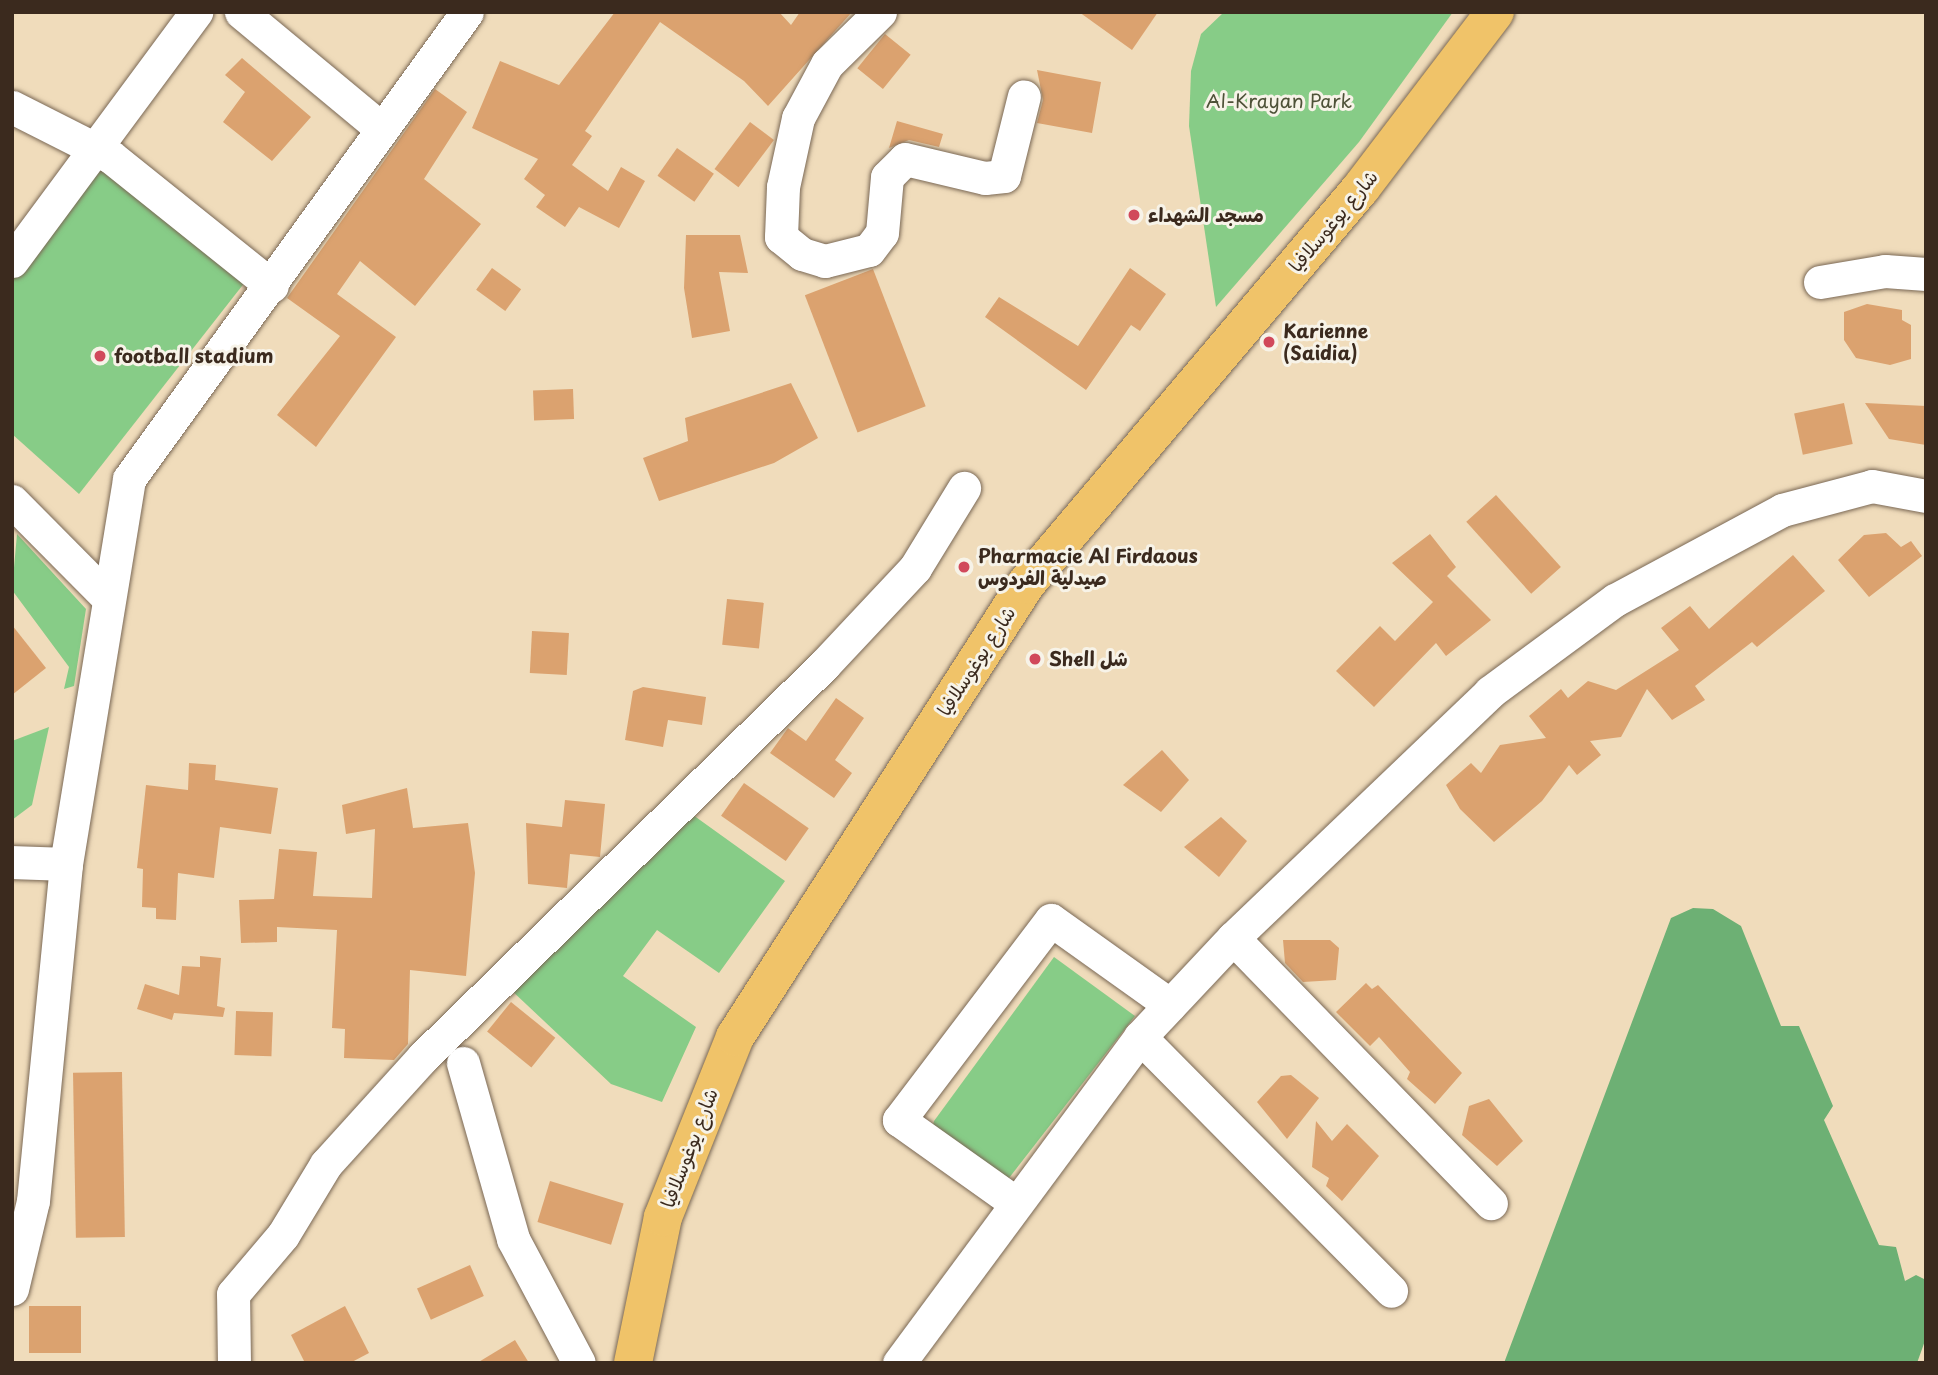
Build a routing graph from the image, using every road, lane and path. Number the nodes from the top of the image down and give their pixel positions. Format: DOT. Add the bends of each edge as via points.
graph roads {
  1 [pos="197,12"];
  2 [pos="241,12"];
  3 [pos="467,12"];
  4 [pos="880,12"];
  5 [pos="1495,12"];
  6 [pos="1024,96"];
  7 [pos="12,107"];
  8 [pos="382,129"];
  9 [pos="99,149"];
  10 [pos="12,261"];
  11 [pos="1926,274"];
  12 [pos="1820,282"];
  13 [pos="272,286"];
  14 [pos="964,488"];
  15 [pos="1926,496"];
  16 [pos="12,501"];
  17 [pos="107,597"];
  18 [pos="12,862"];
  19 [pos="66,864"];
  20 [pos="1233,938"];
  21 [pos="1170,1005"];
  22 [pos="1140,1037"];
  23 [pos="463,1063"];
  24 [pos="1013,1201"];
  25 [pos="1491,1203"];
  26 [pos="12,1289"];
  27 [pos="1391,1291"];
  28 [pos="234,1363"];
  29 [pos="579,1363"];
  30 [pos="633,1363"];
  31 [pos="900,1363"];
  1 -- 9 [label="street"];
  2 -- 8 [label="street"];
  3 -- 8 [label="street"];
  4 -- 6 [label="street" via="827,64 799,118 783,187 781,237 802,254 825,261 869,250 881,233 887,177 905,159 985,178 1004,176"];
  5 -- 30 [label="main road, شارع يوغوسلافيا" via="1361,188 1027,584 735,1037 663,1217"];
  7 -- 9 [label="street"];
  8 -- 13 [label="street"];
  9 -- 10 [label="street"];
  9 -- 13 [label="street"];
  11 -- 12 [label="street" via="1885,271"];
  13 -- 17 [label="street" via="129,480"];
  14 -- 28 [label="street" via="915,568 824,665 423,1057 326,1164 289,1226 233,1294"];
  15 -- 20 [label="street" via="1872,486 1782,510 1615,600 1490,692"];
  16 -- 17 [label="street"];
  17 -- 19 [label="street"];
  18 -- 19 [label="street"];
  19 -- 26 [label="street" via="33,1201"];
  20 -- 21 [label="street"];
  20 -- 25 [label="street"];
  21 -- 22 [label="street"];
  21 -- 24 [label="street" via="1051,920 900,1120"];
  22 -- 24 [label="street"];
  22 -- 27 [label="street"];
  23 -- 29 [label="street" via="513,1239"];
  24 -- 31 [label="street"];
}
